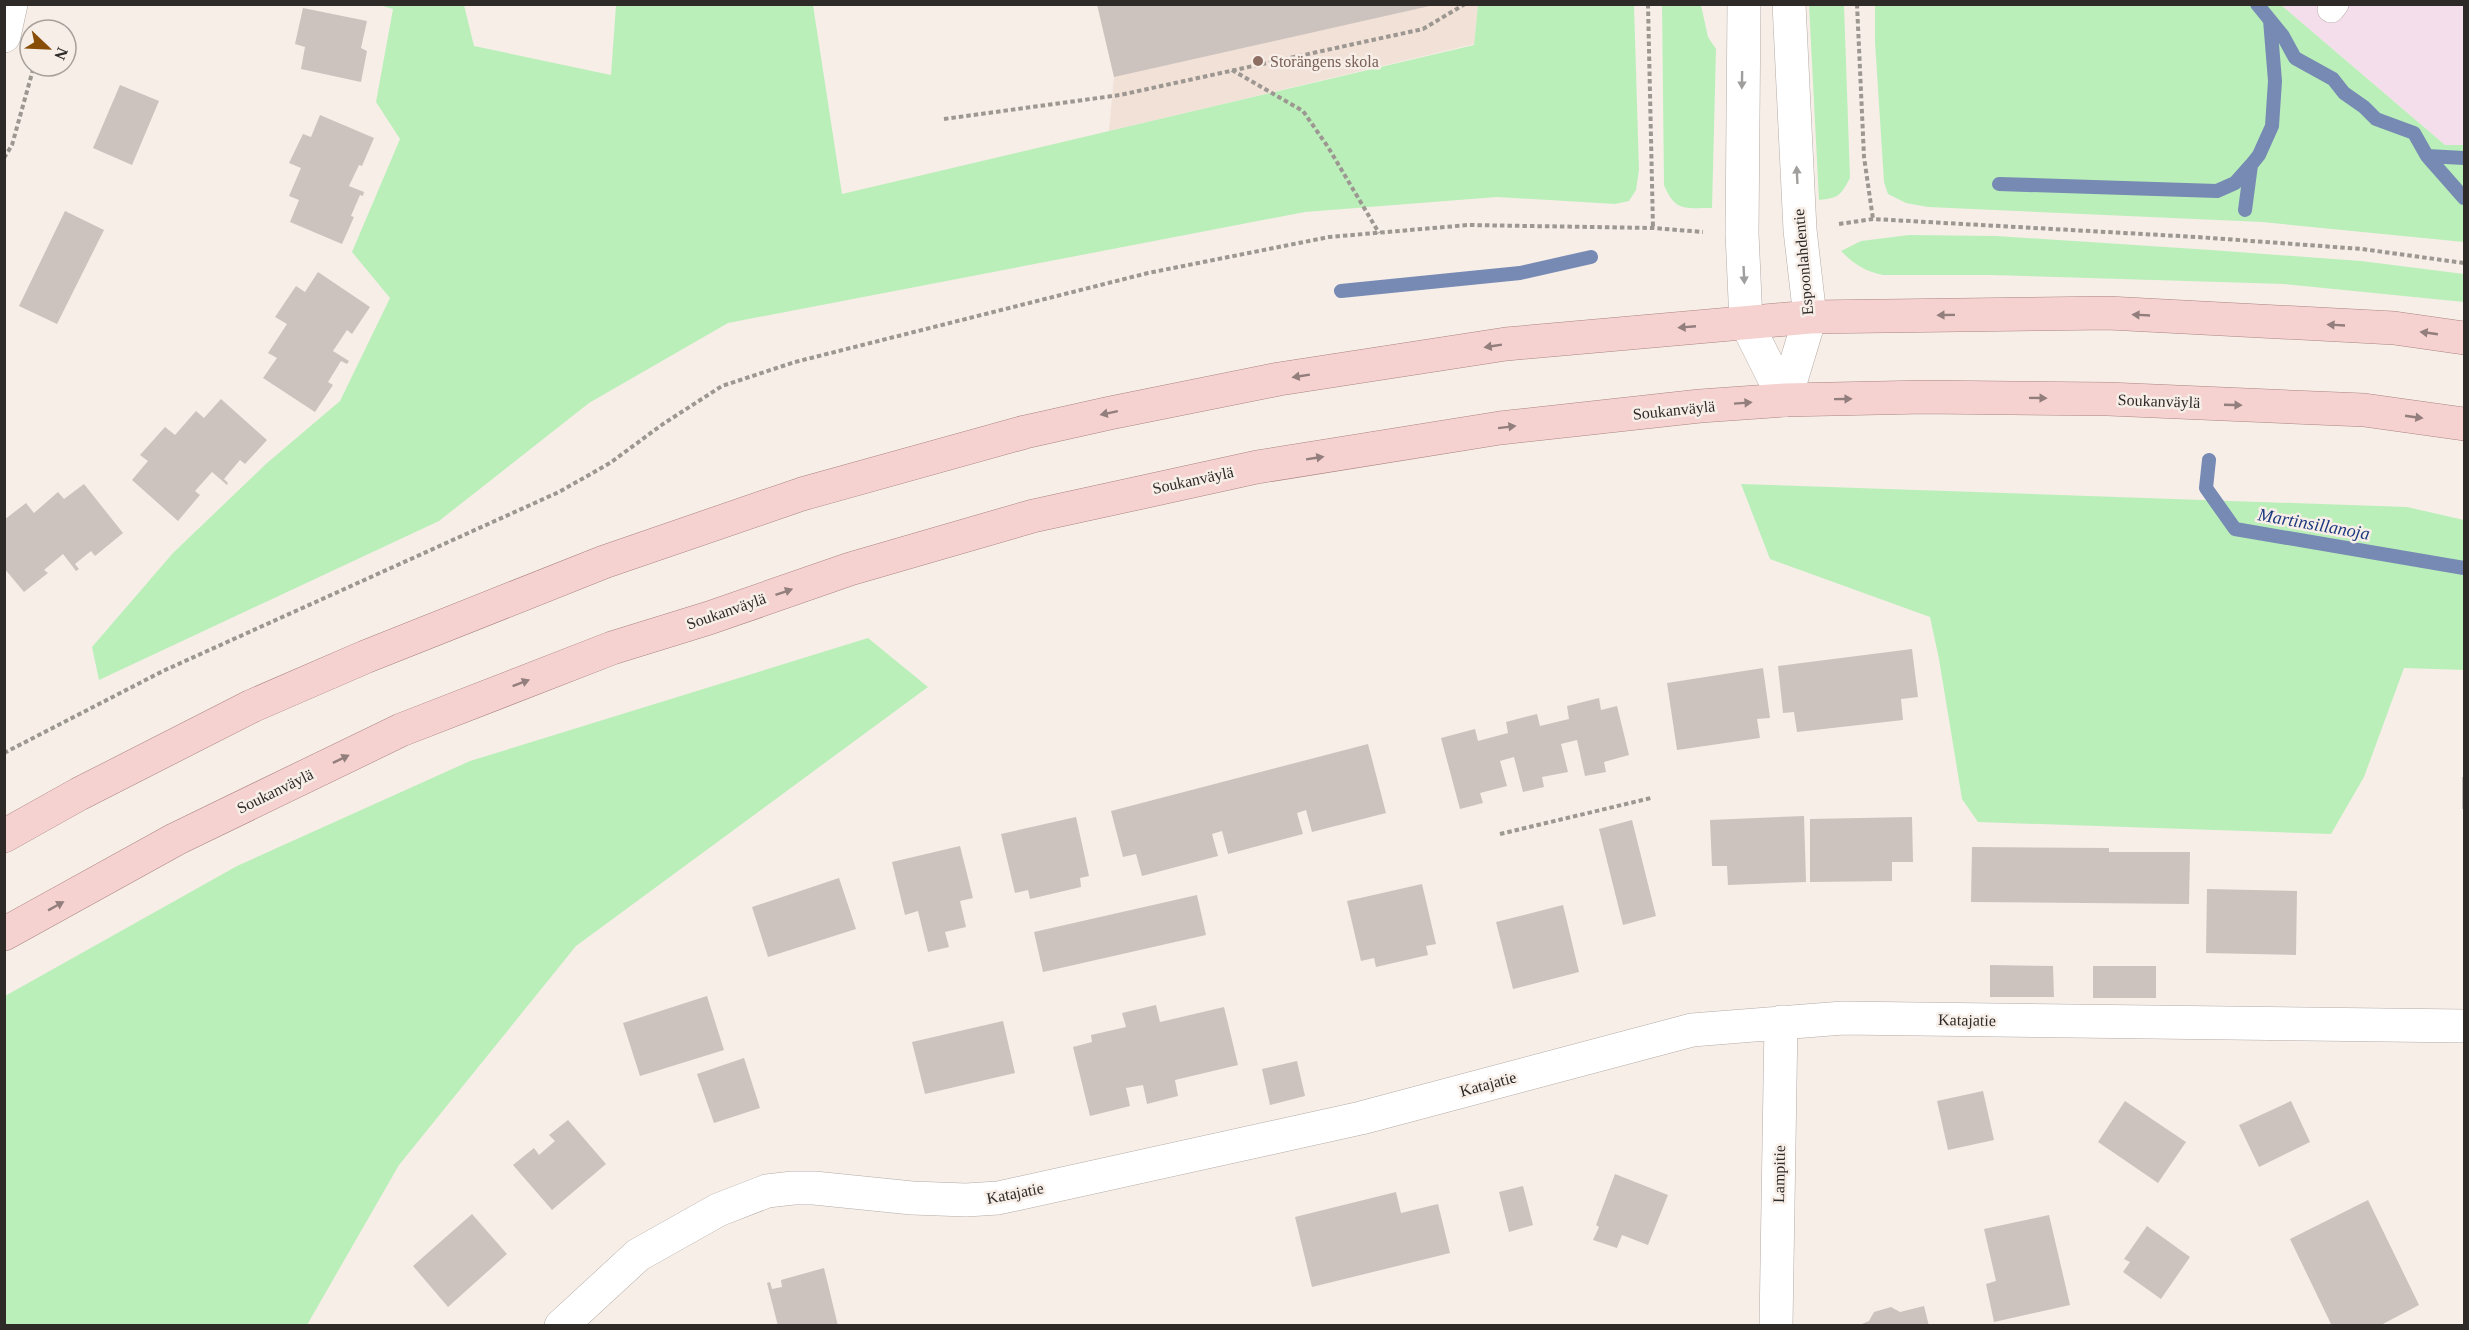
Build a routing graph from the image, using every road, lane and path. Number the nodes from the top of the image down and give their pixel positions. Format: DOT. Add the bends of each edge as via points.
graph roads {
  1 [pos="11,4"];
  2 [pos="1465,4"];
  3 [pos="1648,4"];
  4 [pos="1744,4"];
  5 [pos="1789,4"];
  6 [pos="1857,4"];
  7 [pos="4,36"];
  8 [pos="1232,69"];
  9 [pos="31,78"];
  10 [pos="944,119"];
  11 [pos="4,158"];
  12 [pos="1873,219"];
  13 [pos="1653,228"];
  14 [pos="1800,230"];
  15 [pos="1379,233"];
  16 [pos="1742,233"];
  17 [pos="2464,263"];
  18 [pos="1810,317"];
  19 [pos="1746,322"];
  20 [pos="2464,338"];
  21 [pos="1785,400"];
  22 [pos="2464,424"];
  23 [pos="4,753"];
  24 [pos="1651,798"];
  25 [pos="1500,834"];
  26 [pos="4,836"];
  27 [pos="4,934"];
  28 [pos="1781,1022"];
  29 [pos="2464,1026"];
  30 [pos="561,1326"];
  31 [pos="1776,1326"];
  1 -- 7 [label="street"];
  2 -- 8 [label="path" via="1423,29"];
  3 -- 13 [label="path"];
  4 -- 16 [label="street, one-way"];
  14 -- 5 [label="street, Espoonlahdentie, one-way"];
  6 -- 12 [label="path" via="1864,157"];
  8 -- 10 [label="path" via="1120,95"];
  8 -- 15 [label="path" via="1303,111"];
  9 -- 11 [label="path" via="12,145"];
  12 -- 14 [label="path"];
  12 -- 17 [label="path" via="2362,249"];
  13 -- 15 [label="path" via="1468,225"];
  13 -- 16 [label="path"];
  14 -- 18 [label="street, Espoonlahdentie"];
  15 -- 23 [label="path" via="1329,237 1148,273 795,362 722,386 610,463 559,492 162,671"];
  16 -- 19 [label="street, one-way"];
  18 -- 19 [label="main road"];
  20 -- 18 [label="main road, one-way" via="2394,328 2108,314"];
  18 -- 21 [label="street, Espoonlahdentie"];
  19 -- 21 [label="street"];
  19 -- 26 [label="main road, one-way" via="1506,344 1279,379 1025,432 802,494 604,562 365,657 252,706"];
  21 -- 22 [label="main road, Soukanväylä, one-way" via="2108,399 2364,410"];
  27 -- 21 [label="main road, Soukanväylä, one-way" via="176,838 401,730 612,648 850,569 1033,516 1257,467 1500,428"];
  24 -- 25 [label="path"];
  28 -- 29 [label="street, Katajatie" via="1843,1018"];
  28 -- 30 [label="street, Katajatie" via="1692,1030 1361,1118 999,1198 912,1198 814,1188 767,1191 718,1210 638,1255"];
  28 -- 31 [label="street, Lampitie"];
}
